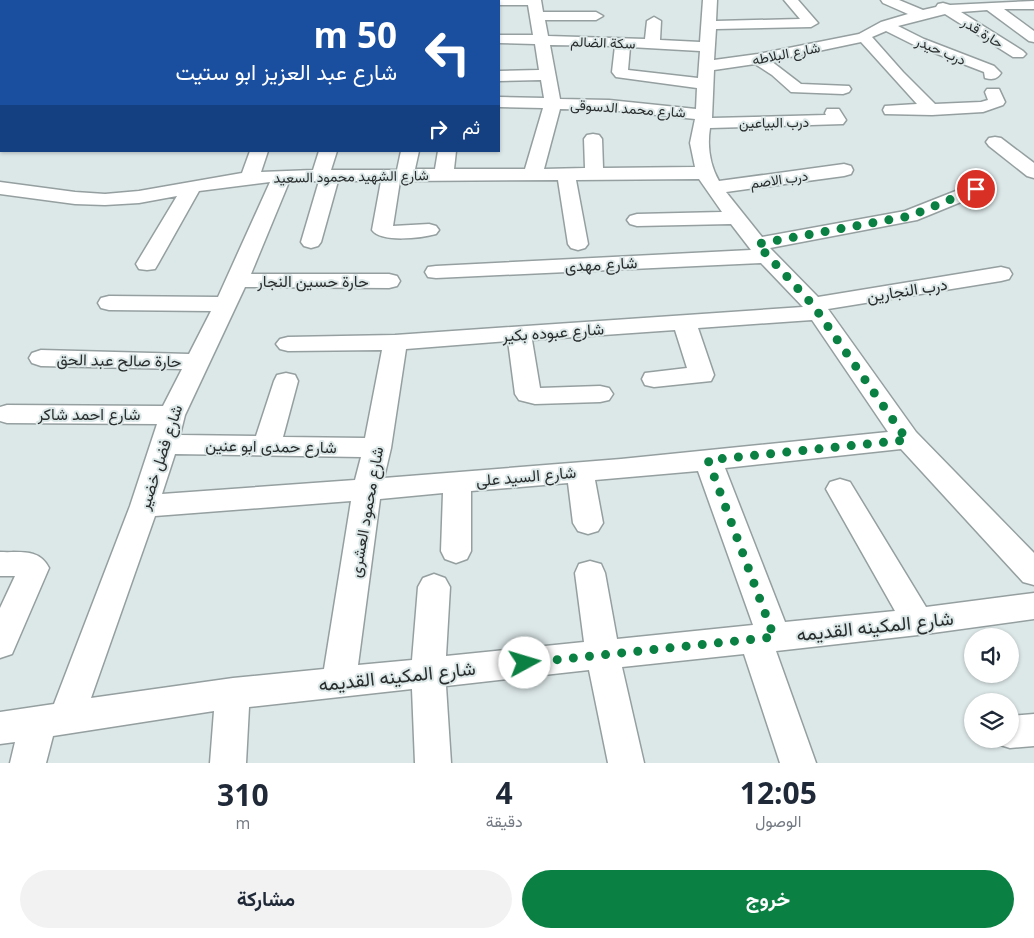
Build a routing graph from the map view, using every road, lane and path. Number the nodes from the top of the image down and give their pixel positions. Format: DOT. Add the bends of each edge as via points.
graph roads {
  1 [pos="710,0"];
  2 [pos="791,0"];
  3 [pos="888,0"];
  4 [pos="933,0"];
  5 [pos="500,5"];
  6 [pos="1034,5"];
  7 [pos="990,6"];
  8 [pos="535,8"];
  9 [pos="948,10"];
  10 [pos="500,14"];
  11 [pos="920,14"];
  12 [pos="596,16"];
  13 [pos="654,21"];
  14 [pos="744,25"];
  15 [pos="886,25"];
  16 [pos="864,38"];
  17 [pos="1034,38"];
  18 [pos="500,39"];
  19 [pos="540,40"];
  20 [pos="623,42"];
  21 [pos="652,43"];
  22 [pos="760,49"];
  23 [pos="1018,54"];
  24 [pos="707,56"];
  25 [pos="547,75"];
  26 [pos="500,76"];
  27 [pos="843,89"];
  28 [pos="500,102"];
  29 [pos="552,103"];
  30 [pos="891,110"];
  31 [pos="932,110"];
  32 [pos="832,114"];
  33 [pos="703,119"];
  34 [pos="593,139"];
  35 [pos="995,142"];
  36 [pos="259,152"];
  37 [pos="328,152"];
  38 [pos="410,152"];
  39 [pos="446,152"];
  40 [pos="844,170"];
  41 [pos="1034,172"];
  42 [pos="533,174"];
  43 [pos="566,174"];
  44 [pos="594,174"];
  45 [pos="398,175"];
  46 [pos="444,175"];
  47 [pos="282,176"];
  48 [pos="325,176"];
  49 [pos="250,177"];
  50 [pos="709,181"];
  51 [pos="192,187"];
  52 [pos="0,188"];
  53 [pos="976,189"];
  54 [pos="736,218"];
  55 [pos="637,220"];
  56 [pos="429,230"];
  57 [pos="311,242"];
  58 [pos="578,244"];
  59 [pos="762,250"];
  60 [pos="147,264"];
  61 [pos="436,272"];
  62 [pos="1001,274"];
  63 [pos="237,280"];
  64 [pos="389,281"];
  65 [pos="109,302"];
  66 [pos="225,304"];
  67 [pos="816,309"];
  68 [pos="684,322"];
  69 [pos="519,334"];
  70 [pos="395,342"];
  71 [pos="288,344"];
  72 [pos="41,358"];
  73 [pos="196,362"];
  74 [pos="654,378"];
  75 [pos="286,381"];
  76 [pos="600,394"];
  77 [pos="7,414"];
  78 [pos="172,415"];
  79 [pos="907,440"];
  80 [pos="165,444"];
  81 [pos="267,446"];
  82 [pos="377,448"];
  83 [pos="708,460"];
  84 [pos="580,472"];
  85 [pos="457,482"];
  86 [pos="367,489"];
  87 [pos="840,489"];
  88 [pos="144,506"];
  89 [pos="588,523"];
  90 [pos="1023,550"];
  91 [pos="456,551"];
  92 [pos="0,564"];
  93 [pos="590,573"];
  94 [pos="1034,573"];
  95 [pos="434,587"];
  96 [pos="1034,606"];
  97 [pos="918,622"];
  98 [pos="764,638"];
  99 [pos="0,644"];
  100 [pos="603,655"];
  101 [pos="428,673"];
  102 [pos="340,682"];
  103 [pos="233,693"];
  104 [pos="52,721"];
  105 [pos="0,728"];
  106 [pos="1034,730"];
  107 [pos="1019,731"];
  108 [pos="28,763"];
  109 [pos="228,763"];
  110 [pos="433,763"];
  111 [pos="626,763"];
  112 [pos="798,763"];
  1 -- 24 [label="street"];
  2 -- 14 [label="street" via="811,23"];
  3 -- 11 [label="street"];
  4 -- 9 [label="street, حارة قدر"];
  5 -- 8 [label="street"];
  6 -- 7 [label="street, شارع البلاطه"];
  7 -- 9 [label="street, شارع البلاطه"];
  7 -- 17 [label="street"];
  8 -- 10 [label="street"];
  8 -- 12 [label="street"];
  8 -- 19 [label="street"];
  9 -- 11 [label="street, شارع البلاطه"];
  9 -- 23 [label="street, حارة قدر"];
  11 -- 15 [label="street, شارع البلاطه"];
  13 -- 21 [label="street"];
  14 -- 22 [label="street"];
  14 -- 24 [label="street"];
  15 -- 16 [label="street, شارع البلاطه"];
  15 -- 31 [label="street, درب حيدر" via="993,73 992,84 998,102"];
  16 -- 22 [label="street, شارع البلاطه" via="780,55"];
  16 -- 31 [label="street"];
  18 -- 19 [label="street, سكة الضالم"];
  19 -- 20 [label="street, سكة الضالم"];
  19 -- 25 [label="street"];
  20 -- 21 [label="street, سكة الضالم"];
  20 -- 24 [label="street" via="622,74"];
  21 -- 24 [label="street, سكة الضالم"];
  22 -- 24 [label="street, شارع البلاطه"];
  22 -- 27 [label="street" via="778,72 797,88"];
  24 -- 33 [label="street"];
  25 -- 26 [label="street"];
  25 -- 29 [label="street"];
  28 -- 29 [label="street, شارع محمد الدسوقى"];
  29 -- 33 [label="street, شارع محمد الدسوقى" via="609,105"];
  29 -- 42 [label="street"];
  30 -- 31 [label="street"];
  32 -- 33 [label="street, درب البياعين" via="837,120"];
  33 -- 50 [label="street" via="699,143"];
  34 -- 44 [label="street"];
  35 -- 41 [label="street"];
  36 -- 49 [label="street"];
  37 -- 48 [label="street"];
  38 -- 45 [label="street"];
  39 -- 46 [label="street"];
  40 -- 50 [label="street, درب الاصم"];
  42 -- 43 [label="street, شارع الشهيد محمود السعيد"];
  42 -- 46 [label="street, شارع الشهيد محمود السعيد"];
  43 -- 44 [label="street, شارع الشهيد محمود السعيد"];
  43 -- 58 [label="street"];
  44 -- 50 [label="street, شارع الشهيد محمود السعيد"];
  45 -- 46 [label="street, شارع الشهيد محمود السعيد"];
  45 -- 48 [label="street, شارع الشهيد محمود السعيد"];
  45 -- 56 [label="street" via="382,230"];
  47 -- 48 [label="street, شارع الشهيد محمود السعيد"];
  47 -- 49 [label="street, شارع الشهيد محمود السعيد"];
  47 -- 63 [label="street, شارع فضل خضير"];
  48 -- 57 [label="street"];
  49 -- 51 [label="street, شارع الشهيد محمود السعيد"];
  50 -- 54 [label="street"];
  51 -- 52 [label="street, شارع الشهيد محمود السعيد" via="122,199 87,200"];
  51 -- 60 [label="street"];
  53 -- 59 [label="street, شارع مهدى" via="910,216"];
  54 -- 55 [label="street"];
  54 -- 59 [label="street"];
  59 -- 61 [label="street, شارع مهدى"];
  59 -- 67 [label="street"];
  62 -- 67 [label="street, درب النجارين"];
  63 -- 64 [label="street, حارة حسين النجار"];
  63 -- 66 [label="street, شارع فضل خضير"];
  65 -- 66 [label="street"];
  66 -- 73 [label="street, شارع فضل خضير"];
  67 -- 68 [label="street, شارع عبوده بكير"];
  67 -- 79 [label="street"];
  68 -- 69 [label="street, شارع عبوده بكير"];
  68 -- 74 [label="street" via="702,375"];
  69 -- 70 [label="street, شارع عبوده بكير"];
  69 -- 76 [label="street" via="528,394"];
  70 -- 71 [label="street, شارع عبوده بكير"];
  70 -- 82 [label="street, شارع محمود العشرى"];
  72 -- 73 [label="street, حارة صالح عبد الحق"];
  73 -- 78 [label="street, شارع فضل خضير"];
  75 -- 81 [label="street"];
  77 -- 78 [label="street, شارع احمد شاكر"];
  78 -- 80 [label="street, شارع فضل خضير"];
  79 -- 83 [label="street, شارع السيد على"];
  79 -- 90 [label="street"];
  80 -- 81 [label="street, شارع حمدى ابو عنين"];
  80 -- 88 [label="street, شارع فضل خضير"];
  81 -- 82 [label="street, شارع حمدى ابو عنين"];
  82 -- 86 [label="street, شارع محمود العشرى"];
  83 -- 84 [label="street, شارع السيد على"];
  83 -- 98 [label="street"];
  84 -- 85 [label="street, شارع السيد على"];
  84 -- 89 [label="street"];
  85 -- 86 [label="street, شارع السيد على"];
  85 -- 91 [label="street"];
  86 -- 88 [label="street, شارع السيد على"];
  86 -- 102 [label="street, شارع محمود العشرى"];
  87 -- 97 [label="street"];
  88 -- 104 [label="street, شارع فضل خضير"];
  90 -- 94 [label="street"];
  92 -- 99 [label="street" via="26,564 34,568"];
  93 -- 100 [label="street"];
  95 -- 101 [label="street"];
  96 -- 97 [label="street, شارع المكينه القديمه"];
  97 -- 98 [label="street, شارع المكينه القديمه"];
  98 -- 100 [label="street, شارع المكينه القديمه"];
  98 -- 112 [label="street"];
  100 -- 101 [label="street, شارع المكينه القديمه"];
  100 -- 111 [label="street"];
  101 -- 102 [label="street, شارع المكينه القديمه"];
  101 -- 110 [label="street"];
  102 -- 103 [label="street, شارع المكينه القديمه"];
  103 -- 104 [label="street, شارع المكينه القديمه"];
  103 -- 109 [label="street"];
  104 -- 105 [label="street, شارع المكينه القديمه"];
  104 -- 108 [label="street, شارع فضل خضير"];
  106 -- 107 [label="street"];
}
